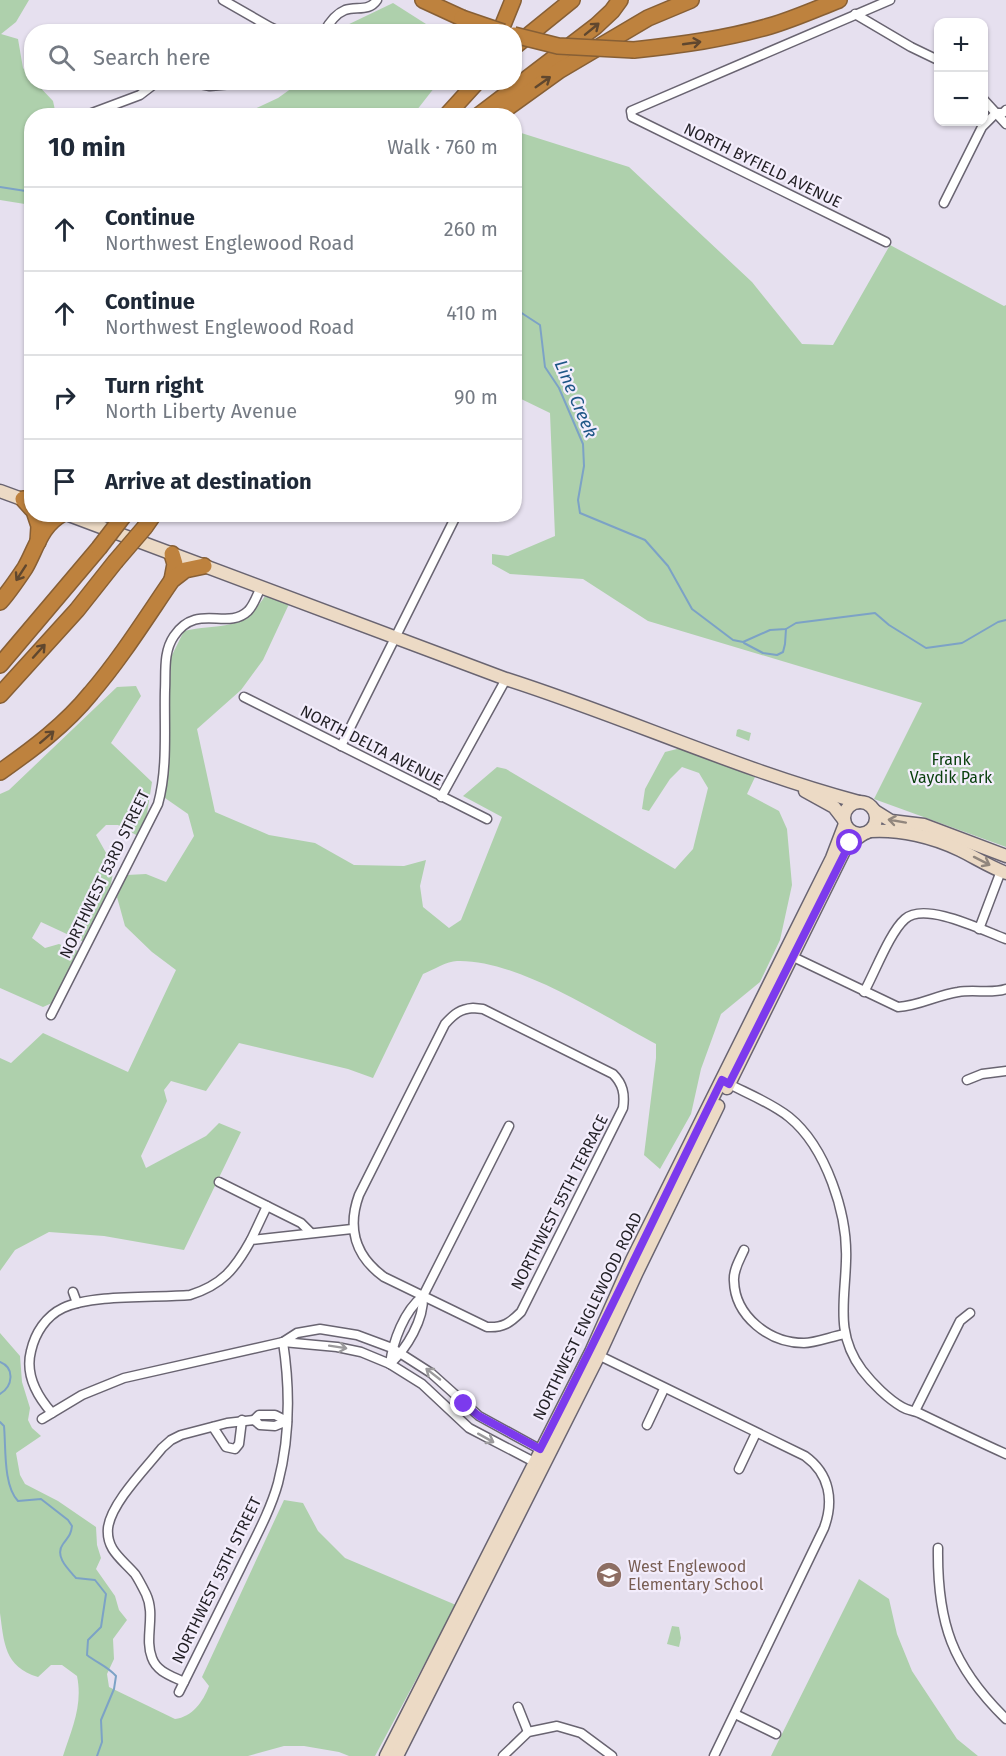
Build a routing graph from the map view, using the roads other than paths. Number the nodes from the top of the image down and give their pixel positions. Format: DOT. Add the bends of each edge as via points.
graph roads {
  1 [pos="223,0"];
  2 [pos="376,0"];
  3 [pos="423,0"];
  4 [pos="513,0"];
  5 [pos="572,0"];
  6 [pos="691,0"];
  7 [pos="839,0"];
  8 [pos="890,0"];
  9 [pos="616,6"];
  10 [pos="855,14"];
  11 [pos="265,24"];
  12 [pos="330,24"];
  13 [pos="479,24"];
  14 [pos="504,24"];
  15 [pos="522,37"];
  16 [pos="522,40"];
  17 [pos="934,58"];
  18 [pos="522,82"];
  19 [pos="147,90"];
  20 [pos="464,90"];
  21 [pos="470,90"];
  22 [pos="512,90"];
  23 [pos="988,104"];
  24 [pos="105,108"];
  25 [pos="452,108"];
  26 [pos="453,108"];
  27 [pos="488,108"];
  28 [pos="507,108"];
  29 [pos="1006,110"];
  30 [pos="996,113"];
  31 [pos="1006,124"];
  32 [pos="944,203"];
  33 [pos="886,242"];
  34 [pos="0,491"];
  35 [pos="24,502"];
  36 [pos="37,522"];
  37 [pos="51,522"];
  38 [pos="86,522"];
  39 [pos="118,522"];
  40 [pos="149,522"];
  41 [pos="453,522"];
  42 [pos="38,542"];
  43 [pos="172,554"];
  44 [pos="204,566"];
  45 [pos="172,580"];
  46 [pos="261,587"];
  47 [pos="0,602"];
  48 [pos="396,638"];
  49 [pos="0,665"];
  50 [pos="506,679"];
  51 [pos="0,695"];
  52 [pos="244,697"];
  53 [pos="341,746"];
  54 [pos="0,772"];
  55 [pos="786,780"];
  56 [pos="441,797"];
  57 [pos="860,802"];
  58 [pos="874,811"];
  59 [pos="487,819"];
  60 [pos="844,822"];
  61 [pos="866,832"];
  62 [pos="1006,856"];
  63 [pos="1004,872"];
  64 [pos="979,930"];
  65 [pos="1006,939"];
  66 [pos="788,955"];
  67 [pos="1006,989"];
  68 [pos="864,992"];
  69 [pos="51,1015"];
  70 [pos="1006,1071"];
  71 [pos="968,1080"];
  72 [pos="725,1082"];
  73 [pos="509,1126"];
  74 [pos="219,1182"];
  75 [pos="267,1206"];
  76 [pos="352,1229"];
  77 [pos="310,1232"];
  78 [pos="251,1240"];
  79 [pos="744,1250"];
  80 [pos="73,1292"];
  81 [pos="423,1296"];
  82 [pos="77,1304"];
  83 [pos="970,1314"];
  84 [pos="405,1320"];
  85 [pos="416,1325"];
  86 [pos="844,1334"];
  87 [pos="283,1342"];
  88 [pos="392,1348"];
  89 [pos="402,1353"];
  90 [pos="595,1354"];
  91 [pos="390,1364"];
  92 [pos="664,1389"];
  93 [pos="915,1411"];
  94 [pos="52,1413"];
  95 [pos="42,1419"];
  96 [pos="242,1420"];
  97 [pos="287,1421"];
  98 [pos="647,1425"];
  99 [pos="213,1427"];
  100 [pos="756,1433"];
  101 [pos="1006,1454"];
  102 [pos="542,1458"];
  103 [pos="739,1469"];
  104 [pos="938,1548"];
  105 [pos="184,1682"];
  106 [pos="179,1692"];
  107 [pos="518,1707"];
  108 [pos="735,1714"];
  109 [pos="1006,1719"];
  110 [pos="528,1732"];
  111 [pos="776,1734"];
  112 [pos="386,1756"];
  113 [pos="397,1756"];
  114 [pos="503,1756"];
  115 [pos="612,1756"];
  116 [pos="714,1756"];
  1 -- 11 [label="street"];
  2 -- 12 [label="street" via="369,7 338,14"];
  3 -- 13 [label="highway, bridge"];
  4 -- 14 [label="highway"];
  5 -- 16 [label="highway"];
  28 -- 6 [label="highway, one-way" via="560,70 648,18"];
  15 -- 7 [label="highway, one-way, bridge" via="558,46 634,50 745,33"];
  8 -- 10 [label="street"];
  18 -- 9 [label="highway, one-way"];
  10 -- 17 [label="street"];
  10 -- 33 [label="street, NORTH BYFIELD AVENUE" via="631,111 632,117"];
  19 -- 24 [label="street"];
  20 -- 25 [label="highway"];
  21 -- 26 [label="highway"];
  27 -- 22 [label="highway, one-way"];
  23 -- 30 [label="street"];
  29 -- 30 [label="street"];
  30 -- 31 [label="street"];
  30 -- 32 [label="street" via="982,127"];
  34 -- 35 [label="main road"];
  36 -- 42 [label="highway"];
  37 -- 42 [label="highway"];
  38 -- 43 [label="main road"];
  39 -- 49 [label="highway, bridge"];
  51 -- 40 [label="highway, one-way, bridge"];
  41 -- 48 [label="street"];
  42 -- 47 [label="highway, one-way"];
  43 -- 44 [label="main road"];
  43 -- 45 [label="highway"];
  44 -- 45 [label="highway" via="185,570"];
  44 -- 46 [label="main road"];
  54 -- 45 [label="highway, one-way" via="39,744 91,694"];
  46 -- 48 [label="main road"];
  46 -- 69 [label="street, NORTHWEST 53RD STREET" via="244,615 230,620 198,619 172,639 166,659 158,804"];
  48 -- 50 [label="main road"];
  48 -- 53 [label="street"];
  50 -- 55 [label="main road"];
  50 -- 56 [label="street"];
  52 -- 53 [label="street, NORTH DELTA AVENUE"];
  53 -- 56 [label="street, NORTH DELTA AVENUE"];
  55 -- 57 [label="main road"];
  55 -- 60 [label="main road" via="834,807"];
  56 -- 59 [label="street, NORTH DELTA AVENUE"];
  57 -- 58 [label="main road"];
  57 -- 60 [label="main road" via="847,809"];
  58 -- 61 [label="main road" via="876,822"];
  62 -- 58 [label="main road, one-way" via="924,825 891,821"];
  60 -- 61 [label="main road" via="852,832"];
  60 -- 66 [label="main road, NORTHWEST ENGLEWOOD ROAD"];
  61 -- 63 [label="main road, one-way" via="902,832 932,839"];
  61 -- 66 [label="main road, NORTHWEST ENGLEWOOD ROAD" via="845,849"];
  63 -- 64 [label="street"];
  64 -- 65 [label="street"];
  64 -- 68 [label="street" via="924,912 906,917"];
  66 -- 68 [label="street"];
  66 -- 72 [label="main road, NORTHWEST ENGLEWOOD ROAD"];
  67 -- 68 [label="street" via="962,991 898,1007"];
  70 -- 71 [label="street"];
  72 -- 86 [label="street" via="788,1116 806,1133 829,1176 846,1243"];
  72 -- 90 [label="main road, NORTHWEST ENGLEWOOD ROAD"];
  73 -- 81 [label="street"];
  74 -- 75 [label="street"];
  75 -- 77 [label="street" via="301,1223"];
  75 -- 78 [label="street"];
  76 -- 77 [label="street"];
  76 -- 81 [label="street" via="373,1269"];
  76 -- 81 [label="street, NORTHWEST 55TH TERRACE" via="359,1195 445,1024 455,1013 483,1009 613,1074 623,1088 623,1108 521,1312 508,1325 487,1327"];
  77 -- 78 [label="street"];
  78 -- 82 [label="street" via="231,1272 205,1291"];
  79 -- 86 [label="street" via="734,1279 735,1291 746,1315 763,1331 804,1343"];
  80 -- 82 [label="street"];
  81 -- 84 [label="street" via="413,1304"];
  81 -- 85 [label="street" via="423,1309"];
  82 -- 94 [label="street" via="50,1318 40,1329 30,1355 33,1385"];
  83 -- 93 [label="street" via="960,1321"];
  84 -- 85 [label="street"];
  84 -- 88 [label="street"];
  85 -- 89 [label="street"];
  86 -- 93 [label="street" via="869,1377 903,1407"];
  87 -- 88 [label="street" via="297,1333 320,1329 357,1335"];
  87 -- 91 [label="street, one-way" via="337,1347"];
  87 -- 94 [label="street" via="124,1378 82,1395"];
  87 -- 97 [label="street, NORTHWEST 55TH STREET"];
  88 -- 89 [label="street"];
  88 -- 91 [label="street"];
  89 -- 91 [label="street"];
  102 -- 89 [label="street, one-way" via="479,1416"];
  90 -- 92 [label="street"];
  90 -- 102 [label="main road, NORTHWEST ENGLEWOOD ROAD"];
  91 -- 102 [label="street, one-way" via="422,1384 469,1428"];
  92 -- 98 [label="street"];
  92 -- 100 [label="street"];
  93 -- 101 [label="street"];
  94 -- 95 [label="street"];
  96 -- 97 [label="street" via="275,1415"];
  96 -- 99 [label="street"];
  96 -- 99 [label="street" via="235,1449 226,1447"];
  97 -- 105 [label="street, NORTHWEST 55TH STREET" via="284,1453 270,1506"];
  99 -- 105 [label="street, NORTHWEST 55TH STREET" via="171,1440 113,1511 108,1530 116,1556 135,1575 148,1599 152,1657 163,1672"];
  100 -- 103 [label="street"];
  100 -- 108 [label="street" via="815,1464 827,1483 830,1506 824,1528"];
  102 -- 112 [label="main road, NORTHWEST ENGLEWOOD ROAD"];
  102 -- 113 [label="main road, NORTHWEST ENGLEWOOD ROAD"];
  104 -- 109 [label="street" via="940,1603 948,1633 965,1670"];
  105 -- 106 [label="street"];
  107 -- 110 [label="street"];
  108 -- 111 [label="street"];
  108 -- 116 [label="street"];
  110 -- 114 [label="street"];
  110 -- 115 [label="street" via="557,1726 581,1733"];
}
